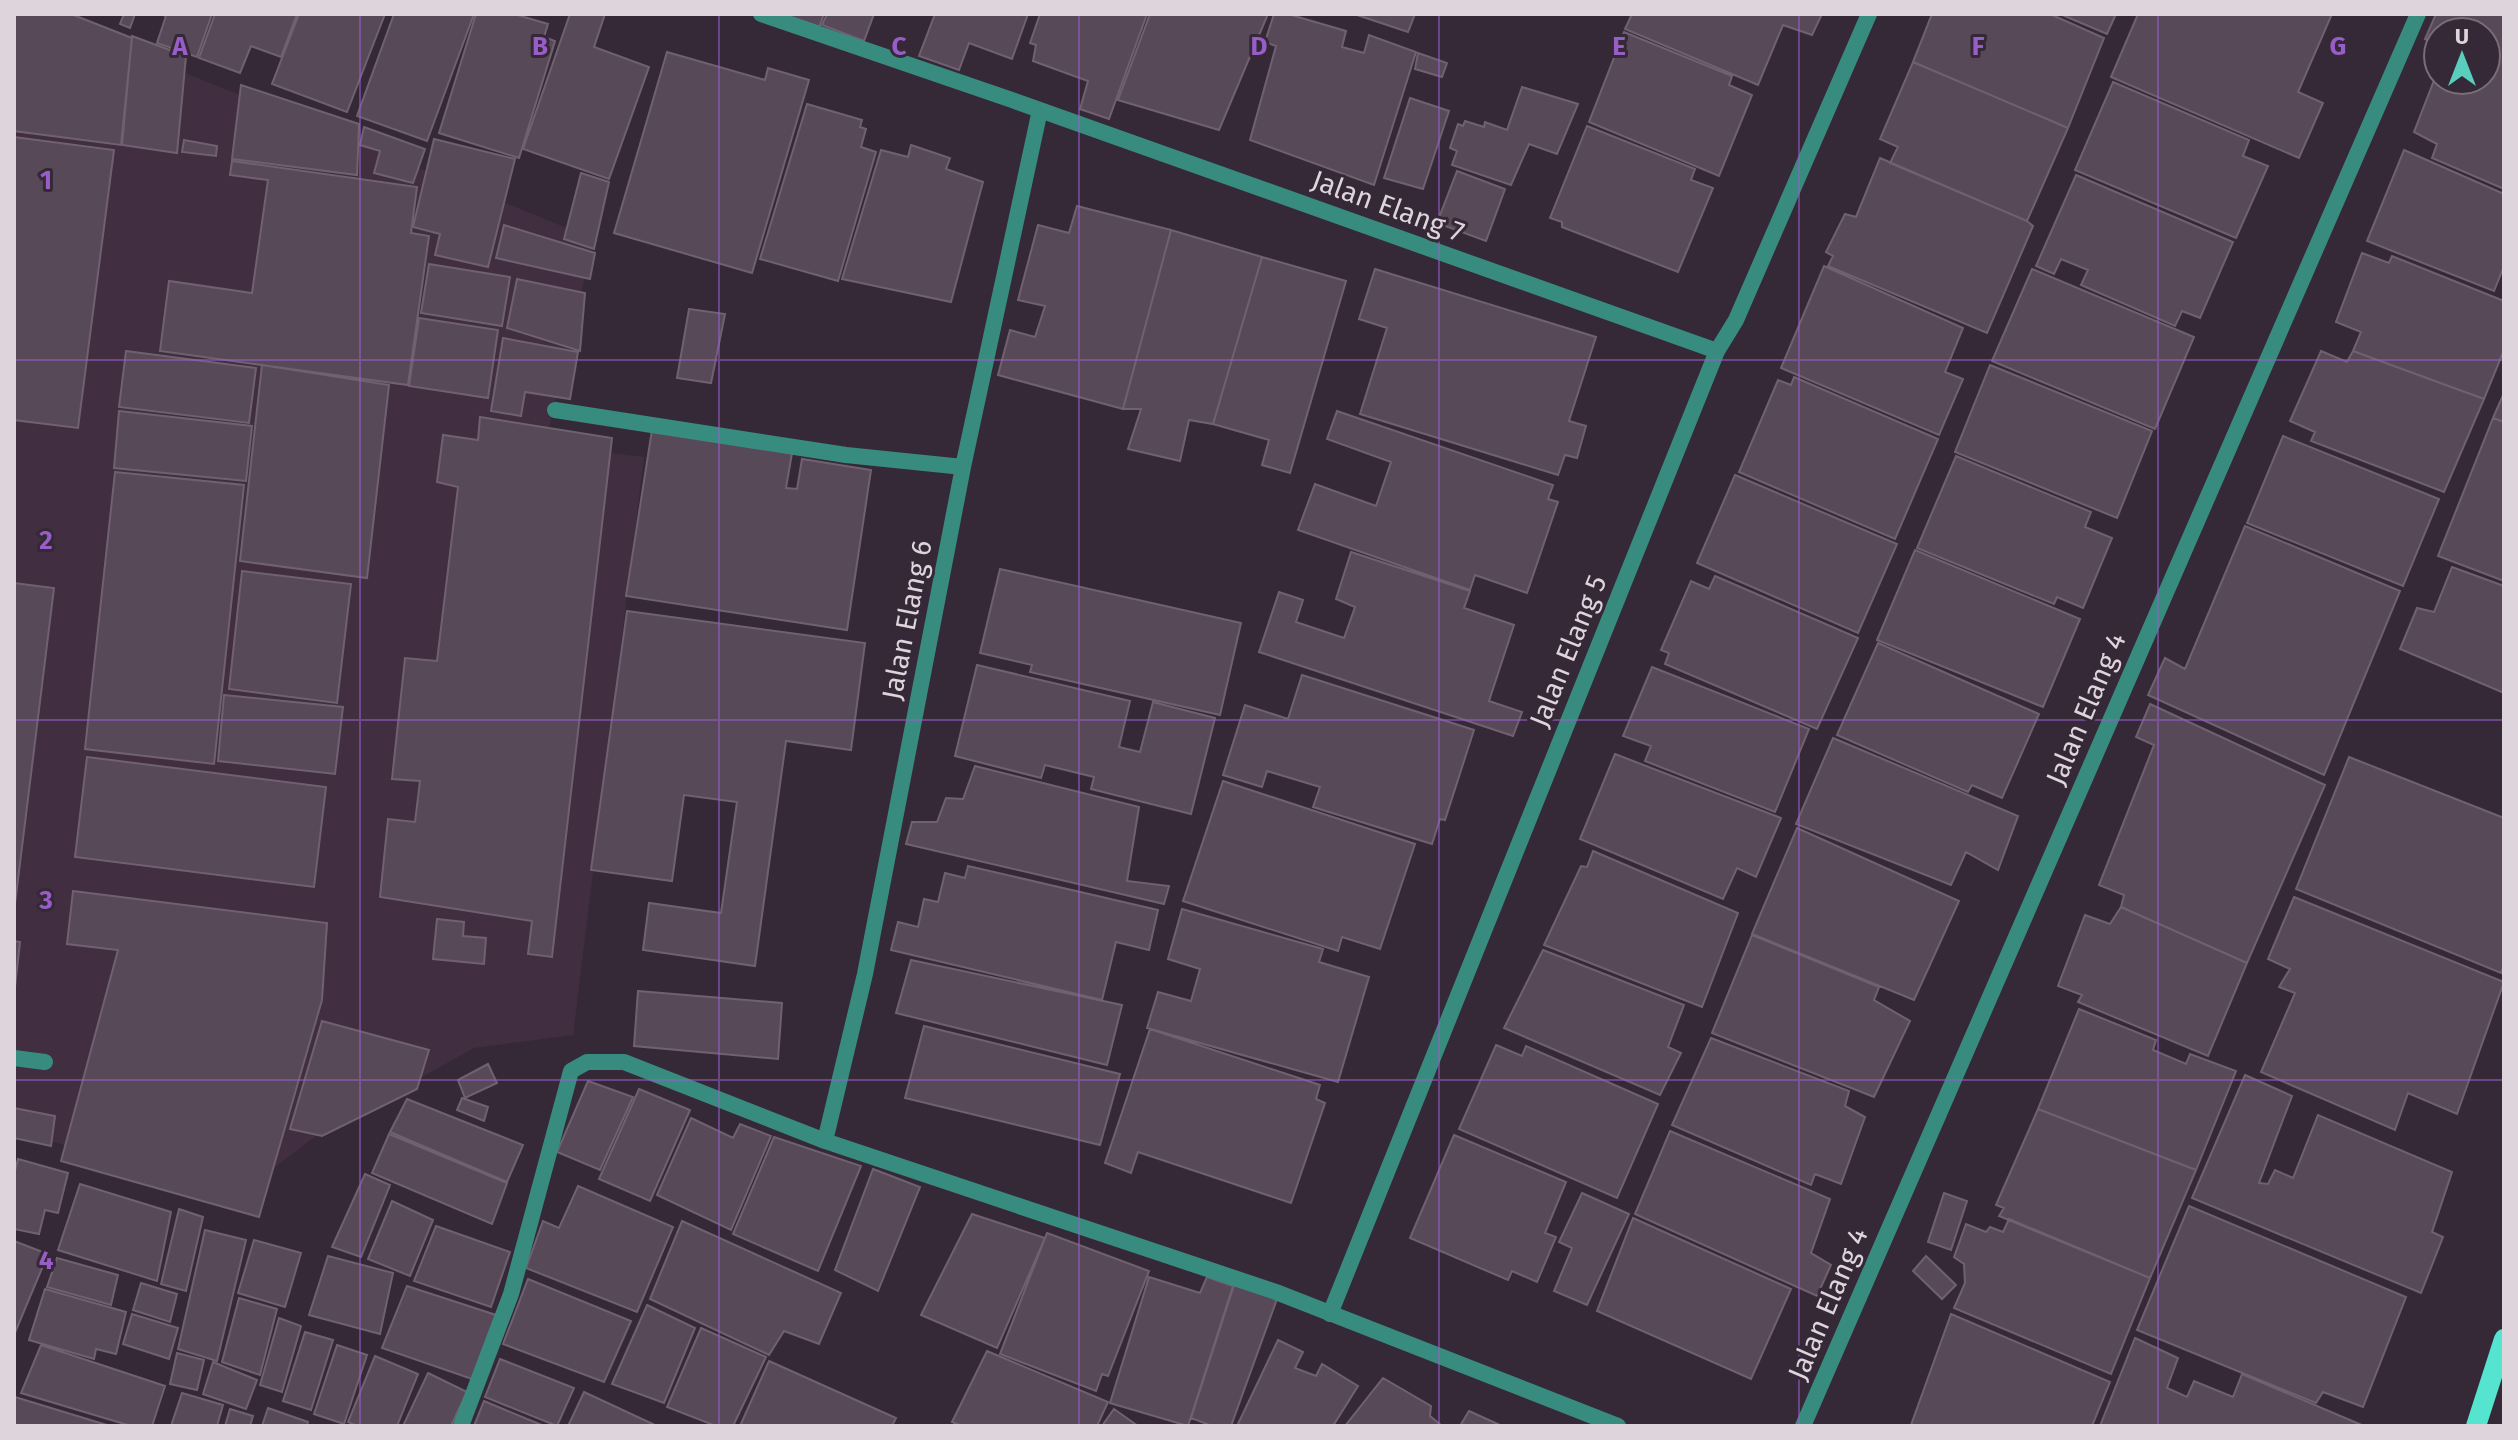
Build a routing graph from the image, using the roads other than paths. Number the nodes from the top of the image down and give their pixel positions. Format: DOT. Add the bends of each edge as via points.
graph roads {
  1 [pos="761,14"];
  2 [pos="1869,14"];
  3 [pos="2418,14"];
  4 [pos="1040,110"];
  5 [pos="1717,351"];
  6 [pos="555,410"];
  7 [pos="963,467"];
  8 [pos="14,1058"];
  9 [pos="45,1062"];
  10 [pos="825,1141"];
  11 [pos="1330,1314"];
  12 [pos="2504,1339"];
  13 [pos="461,1426"];
  14 [pos="1618,1426"];
  15 [pos="1803,1426"];
  16 [pos="2476,1426"];
  1 -- 4 [label="street, Jalan Elang 7"];
  2 -- 5 [label="street, Jalan Elang 5" via="1736,320"];
  3 -- 15 [label="street, Jalan Elang 4"];
  4 -- 5 [label="street, Jalan Elang 7"];
  4 -- 7 [label="street, Jalan Elang 6"];
  5 -- 11 [label="street, Jalan Elang 5"];
  6 -- 7 [label="street" via="846,455"];
  7 -- 10 [label="street, Jalan Elang 6" via="865,974"];
  8 -- 9 [label="street"];
  10 -- 11 [label="street"];
  10 -- 13 [label="street" via="624,1062 587,1062 571,1071 511,1294"];
  11 -- 14 [label="street"];
  12 -- 16 [label="main road"];
}
